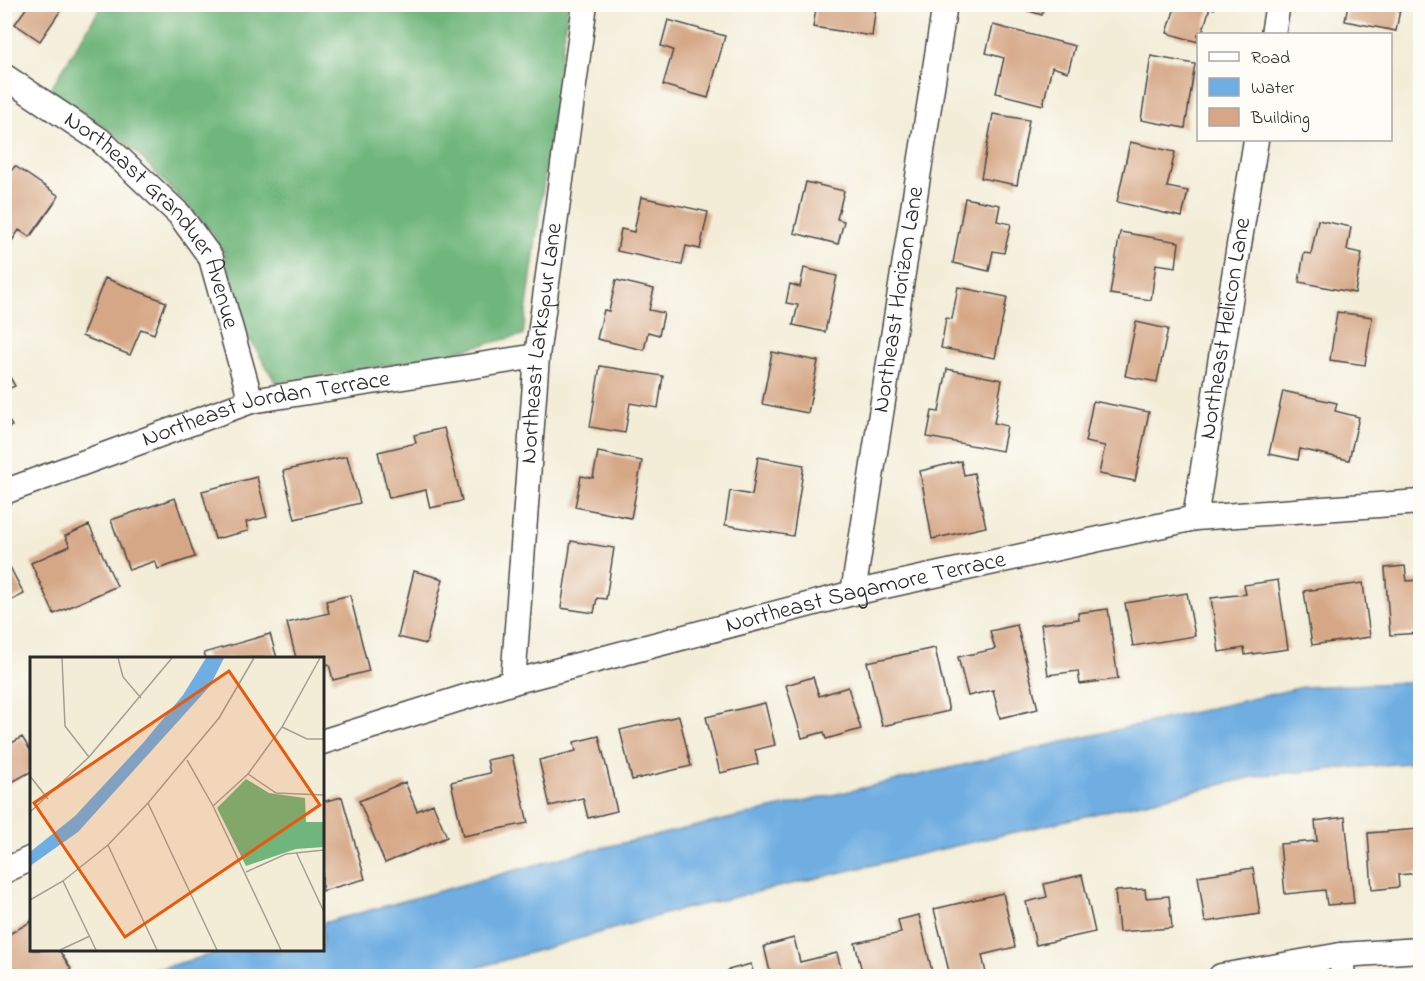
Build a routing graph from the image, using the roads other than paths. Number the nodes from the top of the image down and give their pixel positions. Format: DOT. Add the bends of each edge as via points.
graph roads {
  1 [pos="585,4"];
  2 [pos="945,4"];
  3 [pos="1278,4"];
  4 [pos="1273,33"];
  5 [pos="4,76"];
  6 [pos="1256,141"];
  7 [pos="537,356"];
  8 [pos="251,401"];
  9 [pos="4,492"];
  10 [pos="1420,502"];
  11 [pos="1195,518"];
  12 [pos="852,593"];
  13 [pos="513,682"];
  14 [pos="324,741"];
  15 [pos="30,859"];
  16 [pos="4,871"];
  17 [pos="1420,950"];
  18 [pos="1342,966"];
  19 [pos="1221,976"];
  1 -- 7 [label="street, Northeast Larkspur Lane"];
  2 -- 12 [label="street, Northeast Horizon Lane"];
  3 -- 4 [label="street"];
  5 -- 8 [label="street, Northeast Granduer Avenue" via="100,140 179,214 211,258"];
  6 -- 11 [label="street, Northeast Helicon Lane"];
  7 -- 8 [label="street, Northeast Jordan Terrace"];
  7 -- 13 [label="street, Northeast Larkspur Lane"];
  8 -- 9 [label="street, Northeast Jordan Terrace"];
  10 -- 11 [label="street, Northeast Sagamore Terrace"];
  11 -- 12 [label="street, Northeast Sagamore Terrace"];
  12 -- 13 [label="street, Northeast Sagamore Terrace"];
  13 -- 14 [label="street, Northeast Sagamore Terrace"];
  15 -- 16 [label="street"];
  17 -- 18 [label="street"];
  18 -- 19 [label="street"];
}
